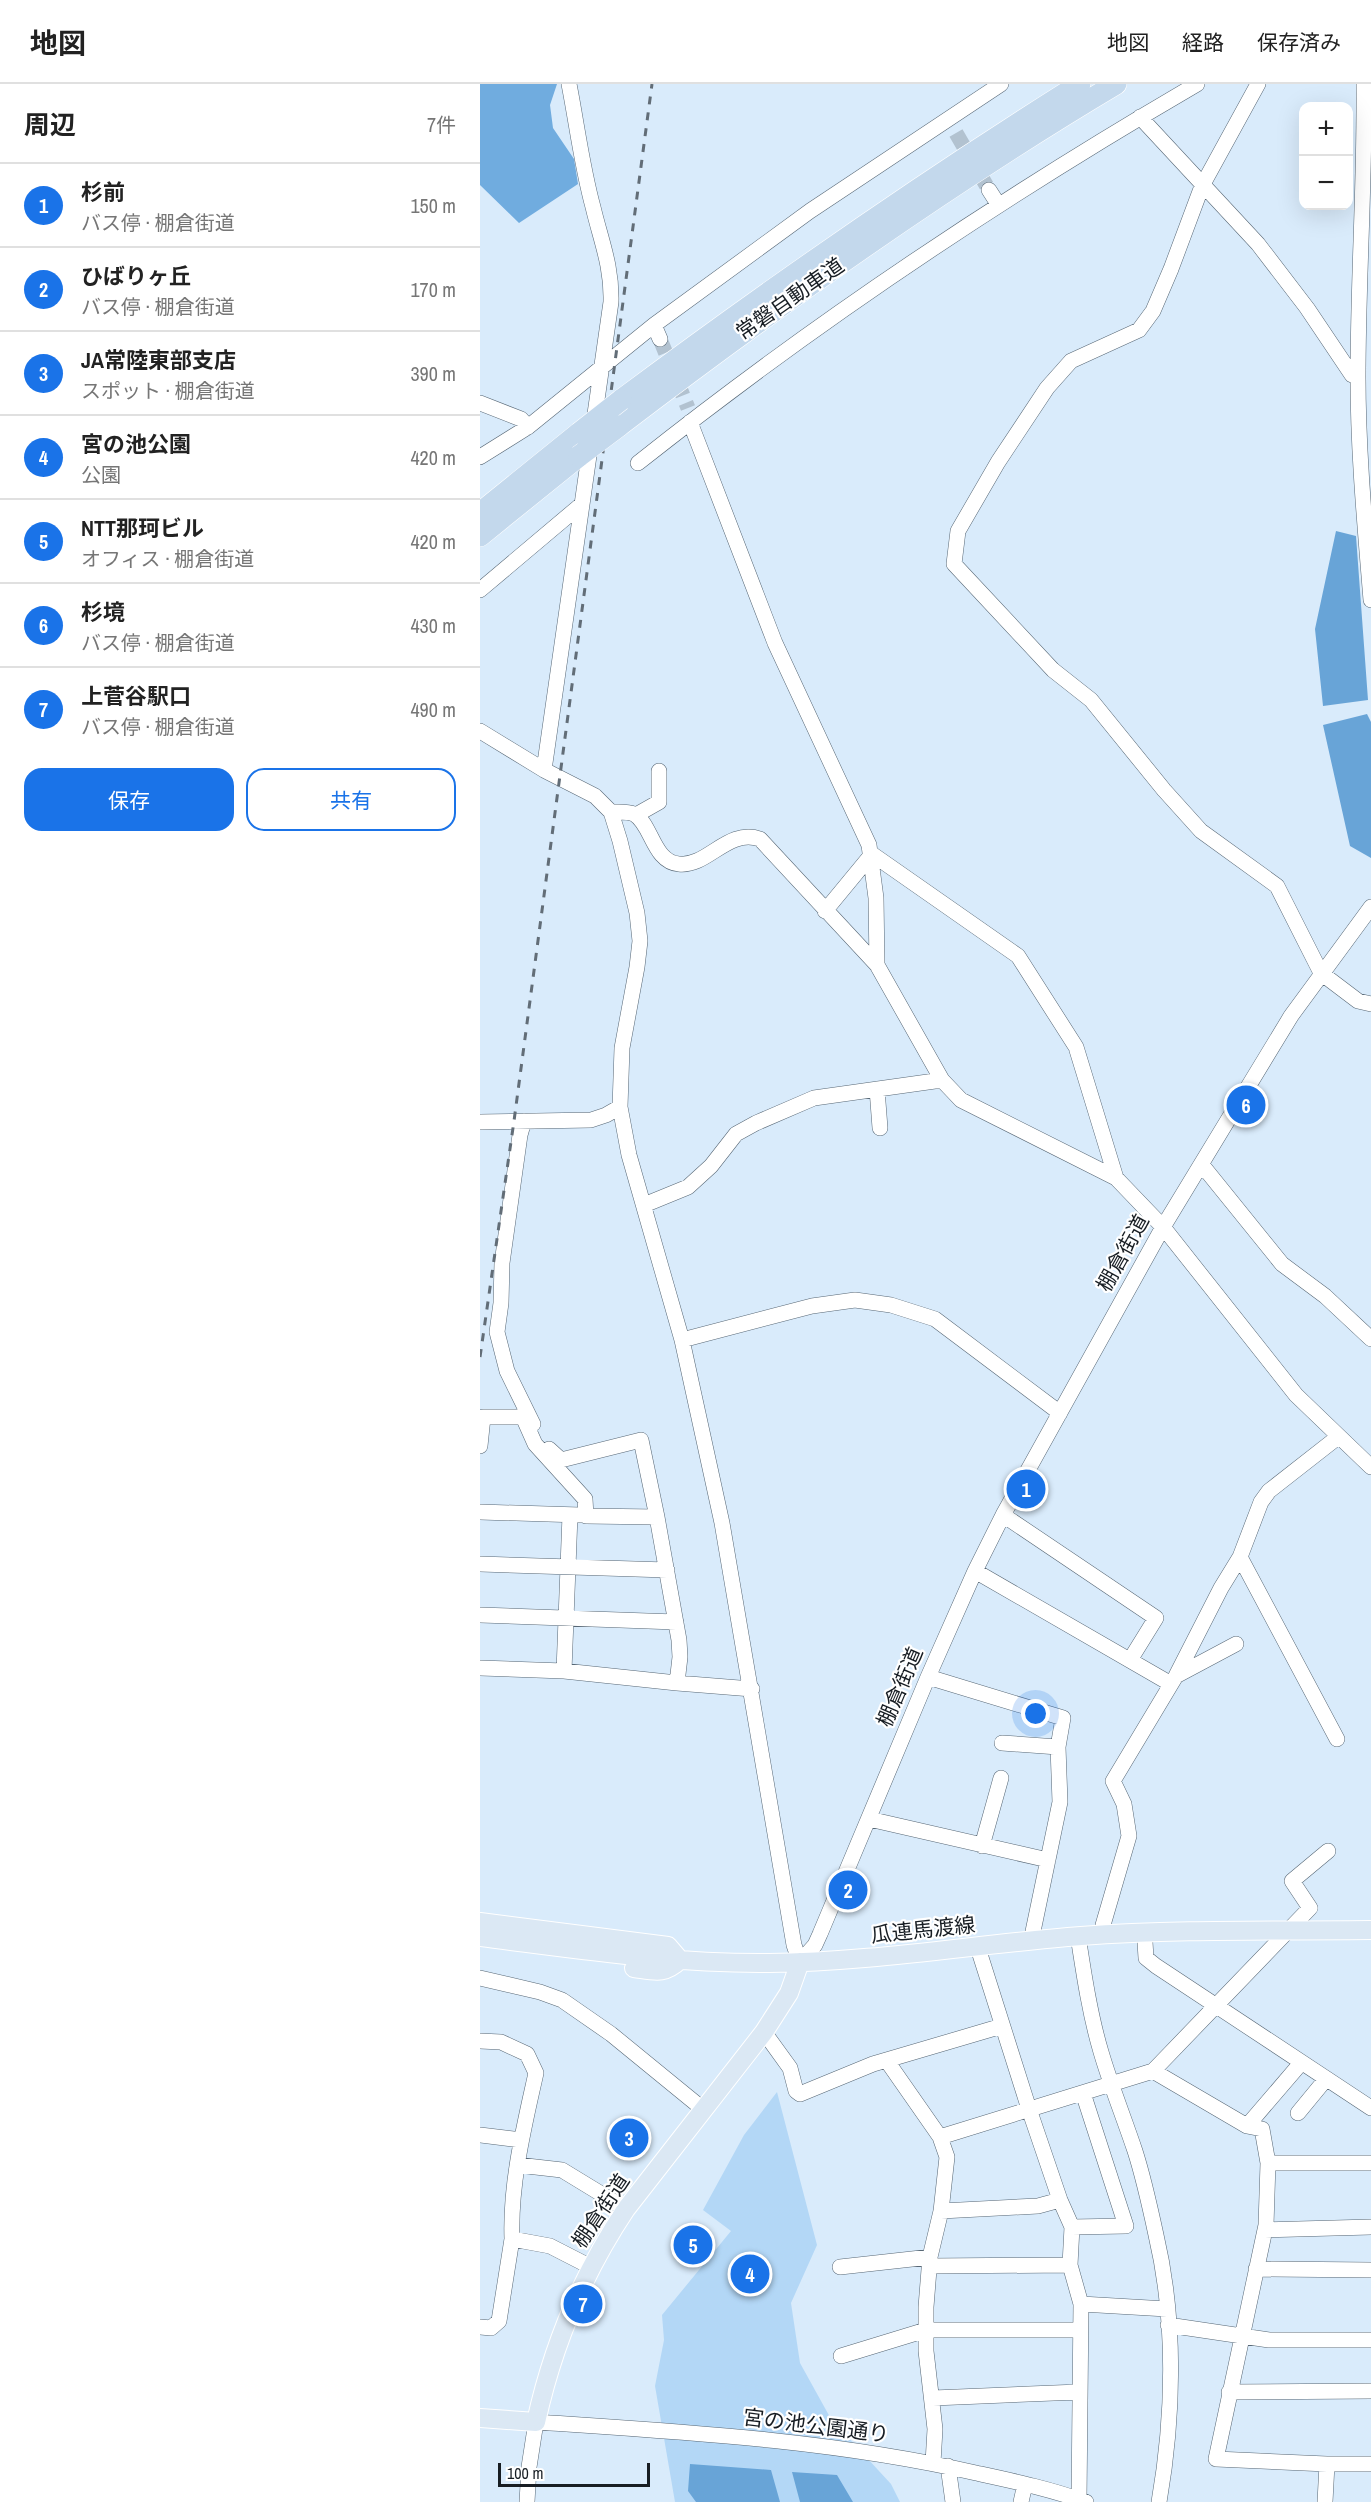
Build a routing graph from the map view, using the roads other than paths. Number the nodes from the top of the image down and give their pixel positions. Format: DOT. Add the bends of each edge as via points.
graph roads {
  1 [pos="569,84"];
  2 [pos="1001,84"];
  3 [pos="1080,84"];
  4 [pos="1116,84"];
  5 [pos="1197,84"];
  6 [pos="1258,84"];
  7 [pos="1364,84"];
  8 [pos="1140,117"];
  9 [pos="1202,186"];
  10 [pos="989,190"];
  11 [pos="998,204"];
  12 [pos="603,365"];
  13 [pos="1358,377"];
  14 [pos="480,403"];
  15 [pos="691,416"];
  16 [pos="528,427"];
  17 [pos="480,457"];
  18 [pos="638,463"];
  19 [pos="582,504"];
  20 [pos="1367,510"];
  21 [pos="480,513"];
  22 [pos="480,536"];
  23 [pos="480,590"];
  24 [pos="1371,600"];
  25 [pos="480,731"];
  26 [pos="544,770"];
  27 [pos="659,771"];
  28 [pos="611,812"];
  29 [pos="636,815"];
  30 [pos="872,854"];
  31 [pos="1371,907"];
  32 [pos="825,911"];
  33 [pos="877,965"];
  34 [pos="1321,973"];
  35 [pos="1371,1004"];
  36 [pos="942,1080"];
  37 [pos="877,1089"];
  38 [pos="620,1107"];
  39 [pos="524,1121"];
  40 [pos="480,1122"];
  41 [pos="880,1128"];
  42 [pos="1202,1165"];
  43 [pos="1116,1178"];
  44 [pos="644,1205"];
  45 [pos="1163,1227"];
  46 [pos="1371,1339"];
  47 [pos="682,1340"];
  48 [pos="1060,1413"];
  49 [pos="1338,1437"];
  50 [pos="480,1446"];
  51 [pos="1371,1467"];
  52 [pos="480,1512"];
  53 [pos="570,1515"];
  54 [pos="1003,1515"];
  55 [pos="586,1516"];
  56 [pos="657,1517"];
  57 [pos="1240,1557"];
  58 [pos="480,1564"];
  59 [pos="568,1566"];
  60 [pos="667,1570"];
  61 [pos="975,1571"];
  62 [pos="480,1615"];
  63 [pos="566,1618"];
  64 [pos="676,1622"];
  65 [pos="1236,1644"];
  66 [pos="1130,1660"];
  67 [pos="480,1668"];
  68 [pos="564,1671"];
  69 [pos="928,1677"];
  70 [pos="1174,1680"];
  71 [pos="677,1683"];
  72 [pos="752,1689"];
  73 [pos="1337,1739"];
  74 [pos="1002,1743"];
  75 [pos="1058,1748"];
  76 [pos="1002,1778"];
  77 [pos="869,1819"];
  78 [pos="982,1846"];
  79 [pos="1329,1851"];
  80 [pos="1048,1860"];
  81 [pos="480,1922"];
  82 [pos="1286,1930"];
  83 [pos="1371,1930"];
  84 [pos="1147,1932"];
  85 [pos="1102,1935"];
  86 [pos="1078,1936"];
  87 [pos="480,1937"];
  88 [pos="1030,1941"];
  89 [pos="978,1948"];
  90 [pos="480,1949"];
  91 [pos="680,1960"];
  92 [pos="800,1962"];
  93 [pos="480,1978"];
  94 [pos="1215,2005"];
  95 [pos="1002,2026"];
  96 [pos="764,2032"];
  97 [pos="480,2041"];
  98 [pos="887,2061"];
  99 [pos="1301,2063"];
  100 [pos="1153,2071"];
  101 [pos="1326,2079"];
  102 [pos="1111,2084"];
  103 [pos="1083,2093"];
  104 [pos="1371,2108"];
  105 [pos="1029,2109"];
  106 [pos="704,2110"];
  107 [pos="1298,2113"];
  108 [pos="1247,2126"];
  109 [pos="480,2135"];
  110 [pos="940,2137"];
  111 [pos="522,2140"];
  112 [pos="1268,2163"];
  113 [pos="1371,2163"];
  114 [pos="518,2165"];
  115 [pos="1060,2200"];
  116 [pos="626,2209"];
  117 [pos="941,2211"];
  118 [pos="1072,2227"];
  119 [pos="1371,2228"];
  120 [pos="1265,2230"];
  121 [pos="512,2239"];
  122 [pos="930,2261"];
  123 [pos="1070,2265"];
  124 [pos="591,2267"];
  125 [pos="840,2267"];
  126 [pos="1256,2269"];
  127 [pos="1371,2270"];
  128 [pos="1081,2304"];
  129 [pos="1167,2309"];
  130 [pos="1168,2325"];
  131 [pos="480,2327"];
  132 [pos="926,2330"];
  133 [pos="1080,2330"];
  134 [pos="1241,2337"];
  135 [pos="1371,2340"];
  136 [pos="841,2356"];
  137 [pos="1371,2391"];
  138 [pos="1079,2392"];
  139 [pos="1229,2392"];
  140 [pos="933,2398"];
  141 [pos="480,2418"];
  142 [pos="536,2422"];
  143 [pos="1327,2464"];
  144 [pos="1371,2464"];
  145 [pos="940,2465"];
  146 [pos="1026,2484"];
  147 [pos="1083,2501"];
  148 [pos="527,2502"];
  149 [pos="953,2502"];
  150 [pos="1022,2502"];
  151 [pos="1159,2502"];
  152 [pos="1325,2502"];
  1 -- 12 [label="street" via="592,206 611,279"];
  2 -- 12 [label="street" via="952,126 810,211 657,332"];
  3 -- 21 [label="highway, 常磐自動車道, bridge" via="869,220 729,320"];
  4 -- 22 [label="highway, 常磐自動車道, bridge" via="880,235 740,334"];
  5 -- 8 [label="street"];
  6 -- 9 [label="street"];
  7 -- 13 [label="street"];
  8 -- 9 [label="street"];
  8 -- 11 [label="street"];
  9 -- 13 [label="street" via="1258,244 1352,375"];
  9 -- 34 [label="street" via="1153,311 1139,330 1071,362 1047,388 958,531 954,564 1053,670 1091,700 1201,831 1277,886"];
  10 -- 11 [label="street"];
  11 -- 15 [label="street"];
  12 -- 16 [label="street"];
  12 -- 19 [label="street"];
  13 -- 20 [label="street"];
  14 -- 16 [label="street" via="521,419"];
  15 -- 18 [label="street"];
  15 -- 30 [label="street" via="775,643"];
  16 -- 17 [label="street"];
  19 -- 23 [label="street"];
  19 -- 26 [label="street"];
  20 -- 24 [label="street"];
  25 -- 26 [label="street"];
  26 -- 28 [label="street" via="595,796"];
  27 -- 29 [label="street" via="659,802"];
  28 -- 29 [label="street"];
  28 -- 38 [label="street" via="629,878 640,941 622,1048"];
  29 -- 32 [label="street" via="663,856 680,864 738,838 760,839"];
  30 -- 32 [label="street"];
  30 -- 33 [label="street"];
  30 -- 43 [label="street" via="1018,956 1076,1047"];
  31 -- 34 [label="street, 棚倉街道"];
  32 -- 33 [label="street"];
  33 -- 36 [label="street"];
  34 -- 35 [label="street" via="1358,1002"];
  34 -- 42 [label="street, 棚倉街道"];
  36 -- 37 [label="street"];
  36 -- 43 [label="street" via="960,1100"];
  37 -- 41 [label="street"];
  37 -- 44 [label="street" via="813,1098 756,1123 736,1134 688,1187"];
  38 -- 39 [label="street" via="591,1120"];
  38 -- 44 [label="street"];
  39 -- 40 [label="street"];
  39 -- 56 [label="street" via="502,1263 498,1332 507,1371 542,1441 561,1460 641,1440"];
  42 -- 45 [label="street, 棚倉街道"];
  42 -- 46 [label="street" via="1282,1264 1325,1296"];
  43 -- 45 [label="street"];
  44 -- 47 [label="street"];
  45 -- 48 [label="street, 棚倉街道"];
  45 -- 49 [label="street" via="1296,1395"];
  47 -- 48 [label="street" via="812,1306 855,1299 891,1305 935,1320"];
  47 -- 72 [label="street" via="722,1523"];
  48 -- 54 [label="street, 棚倉街道"];
  49 -- 51 [label="street"];
  49 -- 57 [label="street" via="1269,1491"];
  50 -- 55 [label="street" via="483,1417 523,1417 534,1444 585,1499"];
  52 -- 53 [label="street"];
  53 -- 55 [label="street"];
  53 -- 59 [label="street"];
  54 -- 61 [label="street, 棚倉街道"];
  54 -- 66 [label="street" via="1156,1618"];
  55 -- 56 [label="street"];
  56 -- 60 [label="street"];
  57 -- 70 [label="street"];
  57 -- 73 [label="street"];
  58 -- 59 [label="street"];
  59 -- 60 [label="street"];
  59 -- 63 [label="street"];
  60 -- 64 [label="street"];
  61 -- 66 [label="street"];
  61 -- 69 [label="street, 棚倉街道"];
  62 -- 63 [label="street"];
  63 -- 64 [label="street"];
  63 -- 68 [label="street"];
  64 -- 71 [label="street" via="680,1657"];
  65 -- 70 [label="street"];
  66 -- 70 [label="street"];
  67 -- 68 [label="street"];
  68 -- 71 [label="street"];
  69 -- 75 [label="street" via="1063,1718"];
  69 -- 77 [label="street, 棚倉街道"];
  70 -- 85 [label="street" via="1113,1781 1124,1804 1129,1836"];
  71 -- 72 [label="street"];
  72 -- 92 [label="street"];
  74 -- 75 [label="street"];
  75 -- 80 [label="street" via="1060,1802"];
  76 -- 78 [label="street"];
  77 -- 78 [label="street"];
  77 -- 92 [label="street, 棚倉街道" via="815,1945"];
  78 -- 80 [label="street"];
  79 -- 82 [label="street" via="1292,1881 1310,1908"];
  80 -- 88 [label="street"];
  81 -- 91 [label="main road" via="668,1946"];
  82 -- 83 [label="main road, 瓜連馬渡線"];
  82 -- 84 [label="main road, 瓜連馬渡線"];
  82 -- 94 [label="street"];
  84 -- 85 [label="main road, 瓜連馬渡線"];
  84 -- 94 [label="street" via="1146,1958"];
  85 -- 86 [label="main road, 瓜連馬渡線"];
  86 -- 88 [label="main road, 瓜連馬渡線"];
  86 -- 102 [label="street" via="1094,2024"];
  87 -- 91 [label="main road, 瓜連馬渡線"];
  88 -- 89 [label="main road, 瓜連馬渡線"];
  89 -- 92 [label="main road, 瓜連馬渡線"];
  89 -- 95 [label="street"];
  90 -- 91 [label="main road" via="663,1971"];
  91 -- 92 [label="main road, 瓜連馬渡線"];
  92 -- 96 [label="main road, 棚倉街道" via="789,1993"];
  93 -- 106 [label="street" via="562,2000 611,2034"];
  94 -- 99 [label="street"];
  94 -- 100 [label="street"];
  95 -- 98 [label="street"];
  95 -- 105 [label="street"];
  96 -- 98 [label="street" via="790,2068 800,2094"];
  96 -- 106 [label="main road, 棚倉街道"];
  97 -- 111 [label="street" via="501,2042 527,2054 536,2073"];
  98 -- 110 [label="street"];
  99 -- 101 [label="street"];
  99 -- 108 [label="street"];
  100 -- 102 [label="street"];
  100 -- 108 [label="street"];
  101 -- 104 [label="street"];
  101 -- 107 [label="street"];
  102 -- 103 [label="street"];
  102 -- 129 [label="street" via="1149,2204"];
  103 -- 105 [label="street"];
  103 -- 118 [label="street" via="1126,2226"];
  105 -- 110 [label="street"];
  105 -- 115 [label="street"];
  106 -- 116 [label="main road, 棚倉街道"];
  108 -- 112 [label="street" via="1262,2129"];
  109 -- 111 [label="street"];
  110 -- 117 [label="street" via="947,2157"];
  111 -- 114 [label="street"];
  112 -- 113 [label="street"];
  112 -- 120 [label="street"];
  114 -- 116 [label="street" via="562,2170"];
  114 -- 121 [label="street"];
  115 -- 117 [label="street" via="1038,2206"];
  115 -- 118 [label="street"];
  116 -- 124 [label="main road, 棚倉街道"];
  117 -- 122 [label="street"];
  118 -- 123 [label="street"];
  119 -- 120 [label="street"];
  120 -- 126 [label="street"];
  121 -- 124 [label="street" via="550,2246"];
  121 -- 131 [label="street" via="499,2321 490,2328"];
  122 -- 123 [label="street"];
  122 -- 125 [label="street"];
  122 -- 132 [label="street"];
  123 -- 128 [label="street"];
  124 -- 142 [label="main road, 棚倉街道" via="553,2354"];
  126 -- 127 [label="street"];
  126 -- 134 [label="street"];
  128 -- 129 [label="street"];
  128 -- 133 [label="street"];
  129 -- 130 [label="street"];
  130 -- 134 [label="street"];
  130 -- 151 [label="street" via="1167,2442"];
  132 -- 133 [label="street"];
  132 -- 136 [label="street"];
  132 -- 140 [label="street"];
  133 -- 138 [label="street"];
  134 -- 135 [label="street"];
  134 -- 139 [label="street"];
  137 -- 139 [label="street"];
  138 -- 140 [label="street"];
  138 -- 147 [label="street"];
  139 -- 143 [label="street" via="1216,2458"];
  140 -- 145 [label="street"];
  141 -- 142 [label="main road"];
  142 -- 145 [label="street, 宮の池公園通り" via="844,2448"];
  142 -- 148 [label="street, 棚倉街道"];
  143 -- 144 [label="street"];
  143 -- 152 [label="street"];
  145 -- 146 [label="street, 宮の池公園通り"];
  145 -- 149 [label="street"];
  146 -- 147 [label="street, 宮の池公園通り"];
  146 -- 150 [label="street"];
}
